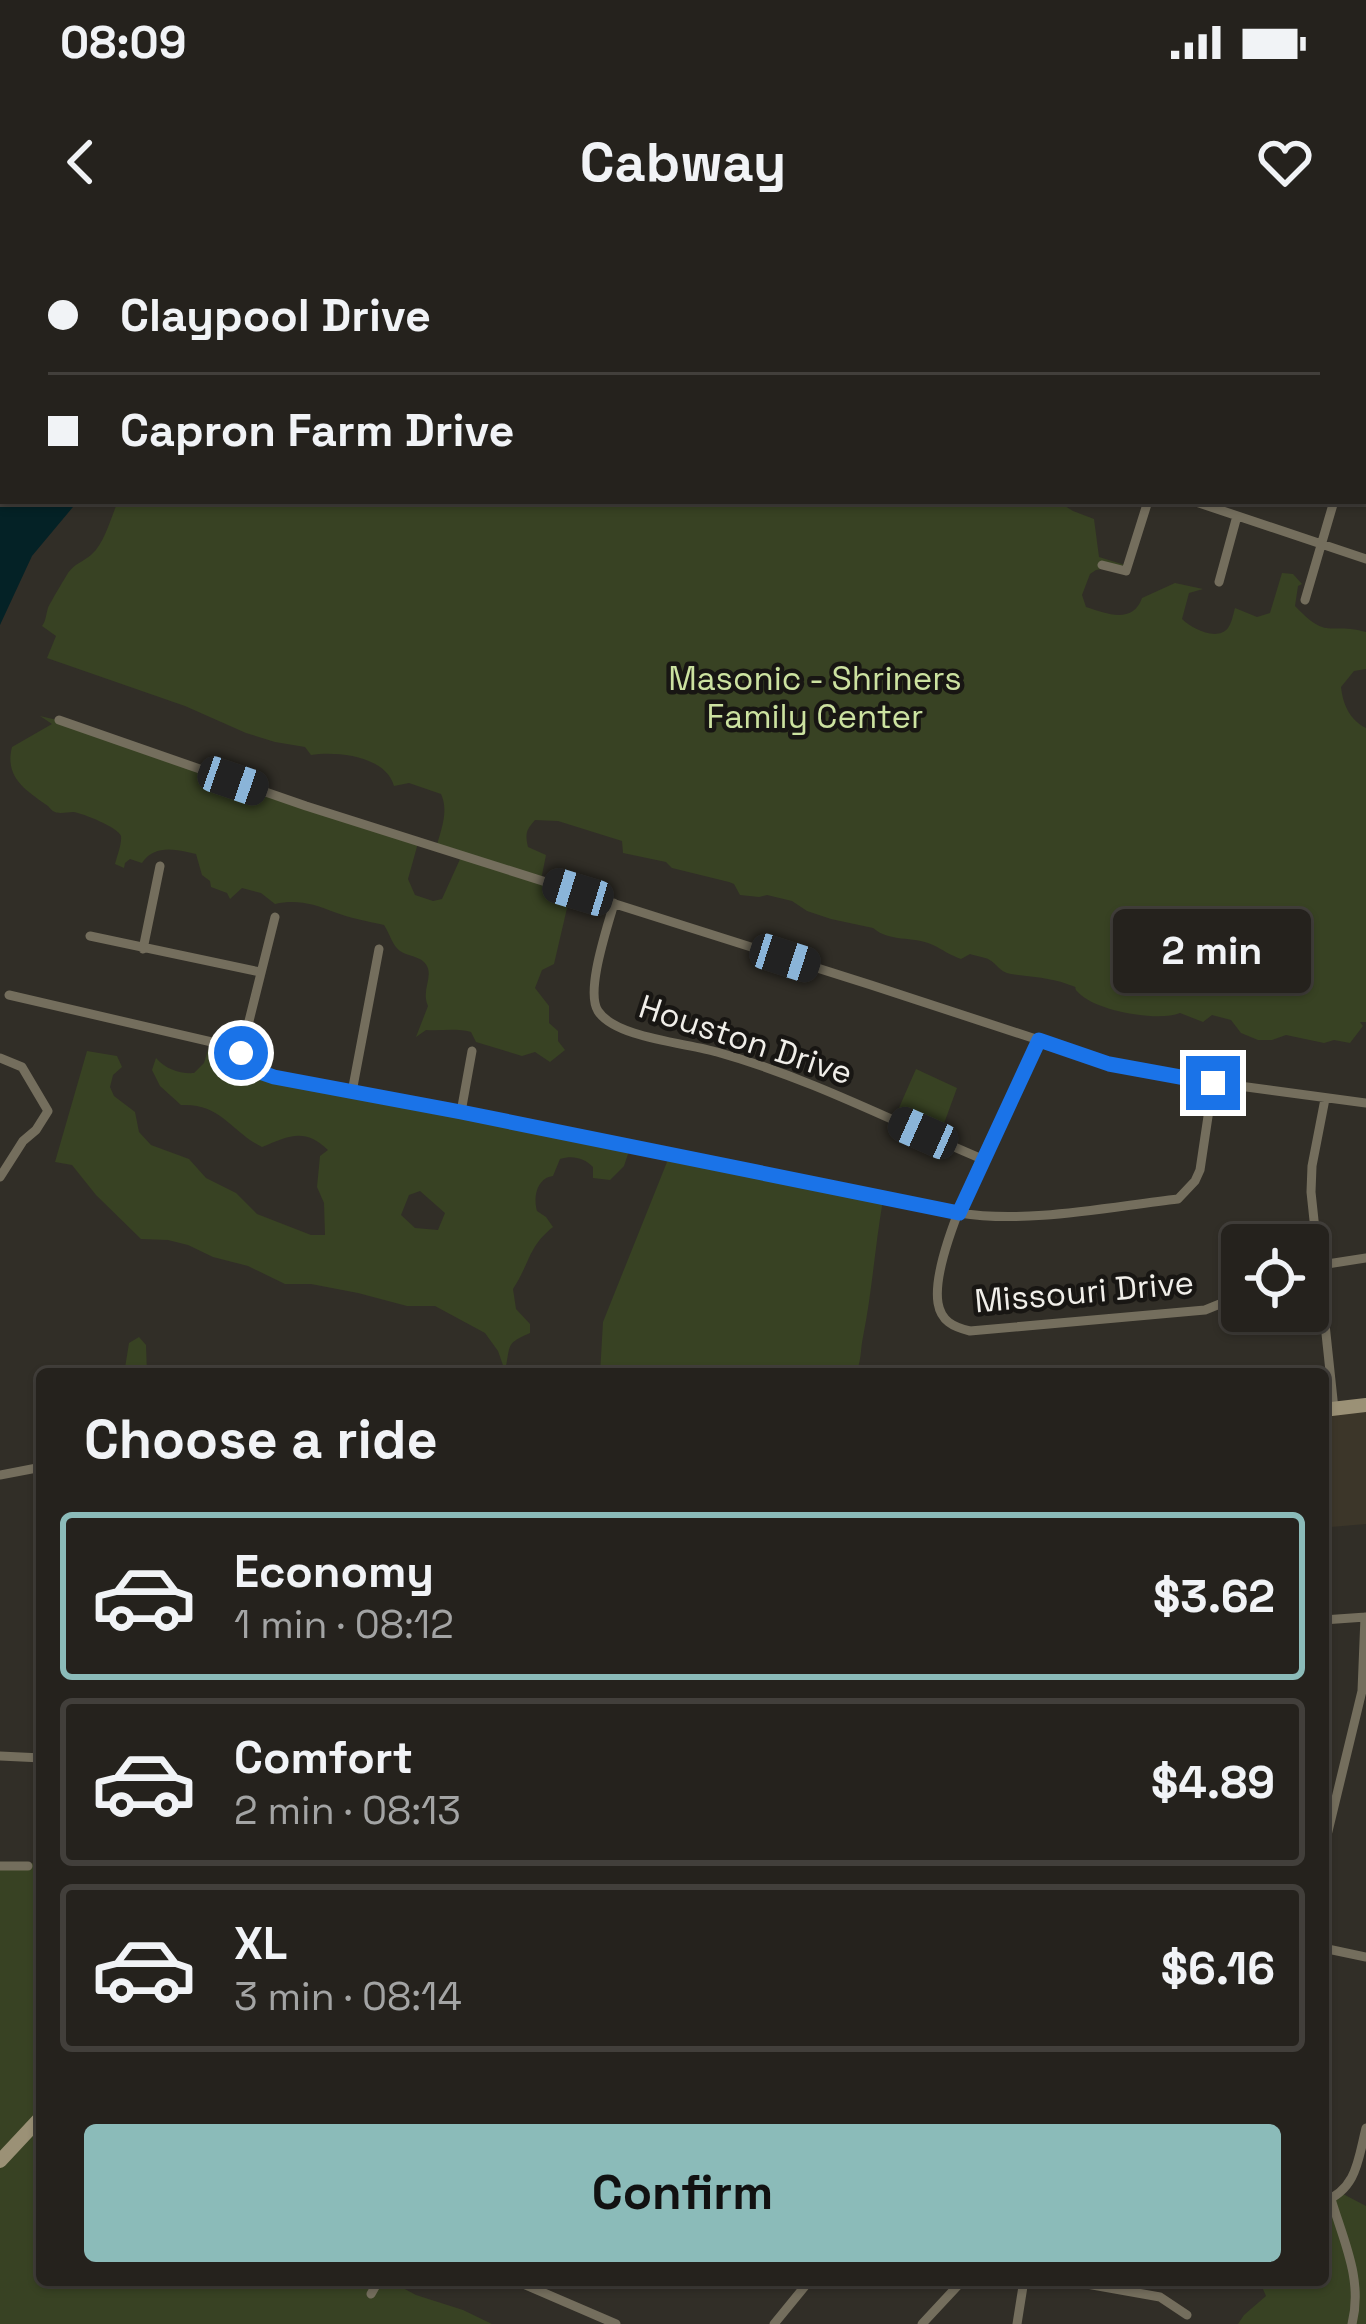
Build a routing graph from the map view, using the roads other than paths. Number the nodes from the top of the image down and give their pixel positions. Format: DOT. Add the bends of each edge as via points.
graph roads {
  1 [pos="1147,504"];
  2 [pos="1202,504"];
  3 [pos="1333,504"];
  4 [pos="1238,516"];
  5 [pos="1320,544"];
  6 [pos="1366,559"];
  7 [pos="1102,565"];
  8 [pos="1220,582"];
  9 [pos="1305,600"];
  10 [pos="59,720"];
  11 [pos="160,866"];
  12 [pos="614,903"];
  13 [pos="275,916"];
  14 [pos="90,936"];
  15 [pos="143,949"];
  16 [pos="379,949"];
  17 [pos="260,972"];
  18 [pos="9,995"];
  19 [pos="1039,1040"];
  20 [pos="241,1051"];
  21 [pos="472,1051"];
  22 [pos="0,1058"];
  23 [pos="1213,1083"];
  24 [pos="352,1092"];
  25 [pos="1325,1099"];
  26 [pos="1366,1103"];
  27 [pos="461,1112"];
  28 [pos="982,1159"];
  29 [pos="0,1178"];
  30 [pos="959,1213"];
  31 [pos="1312,1224"];
  32 [pos="1366,1258"];
  33 [pos="1329,1264"];
  34 [pos="1221,1303"];
  35 [pos="1320,1332"];
  36 [pos="1324,1368"];
  37 [pos="1366,1405"];
  38 [pos="1329,1409"];
  39 [pos="36,1468"];
  40 [pos="0,1475"];
  41 [pos="1365,1617"];
  42 [pos="1329,1620"];
  43 [pos="0,1756"];
  44 [pos="36,1758"];
  45 [pos="1329,1827"];
  46 [pos="0,1866"];
  47 [pos="28,1866"];
  48 [pos="1329,1949"];
  49 [pos="1366,1958"];
  50 [pos="36,2122"];
  51 [pos="1366,2128"];
  52 [pos="0,2161"];
  53 [pos="1362,2162"];
  54 [pos="1329,2200"];
  55 [pos="1329,2207"];
  56 [pos="376,2286"];
  57 [pos="528,2286"];
  58 [pos="802,2286"];
  59 [pos="957,2286"];
  60 [pos="1023,2286"];
  61 [pos="1098,2286"];
  62 [pos="371,2294"];
  63 [pos="1187,2314"];
  64 [pos="616,2324"];
  65 [pos="774,2324"];
  66 [pos="922,2324"];
  67 [pos="1017,2324"];
  68 [pos="1352,2324"];
  1 -- 7 [label="street" via="1126,571"];
  2 -- 4 [label="street"];
  3 -- 5 [label="street"];
  4 -- 5 [label="street"];
  4 -- 8 [label="street"];
  5 -- 6 [label="street"];
  5 -- 9 [label="street"];
  10 -- 12 [label="street"];
  11 -- 15 [label="street"];
  12 -- 19 [label="street"];
  12 -- 28 [label="street, Houston Drive" via="594,1001 606,1020 781,1072"];
  13 -- 17 [label="street"];
  14 -- 15 [label="street"];
  15 -- 17 [label="street"];
  16 -- 24 [label="street"];
  17 -- 20 [label="street"];
  18 -- 20 [label="street"];
  19 -- 23 [label="street" via="1109,1064"];
  19 -- 28 [label="street, Missouri Drive"];
  20 -- 24 [label="street" via="251,1069"];
  21 -- 27 [label="street"];
  22 -- 29 [label="street" via="22,1067 48,1111"];
  23 -- 25 [label="street"];
  23 -- 30 [label="street" via="1200,1170 1178,1199 988,1218"];
  24 -- 27 [label="street"];
  25 -- 26 [label="street"];
  25 -- 31 [label="street"];
  27 -- 30 [label="street"];
  28 -- 30 [label="street, Missouri Drive"];
  30 -- 34 [label="street, Missouri Drive" via="937,1300 953,1327"];
  32 -- 33 [label="street"];
  35 -- 36 [label="street"];
  37 -- 38 [label="street"];
  39 -- 40 [label="street"];
  41 -- 42 [label="street"];
  41 -- 45 [label="street" via="1362,1691"];
  43 -- 44 [label="street"];
  46 -- 47 [label="street"];
  48 -- 49 [label="street"];
  50 -- 52 [label="street"];
  51 -- 53 [label="street"];
  53 -- 54 [label="street"];
  55 -- 68 [label="street" via="1357,2285"];
  56 -- 62 [label="street"];
  57 -- 64 [label="street"];
  58 -- 65 [label="street"];
  59 -- 66 [label="street"];
  60 -- 67 [label="street"];
  61 -- 63 [label="street" via="1160,2297"];
}
